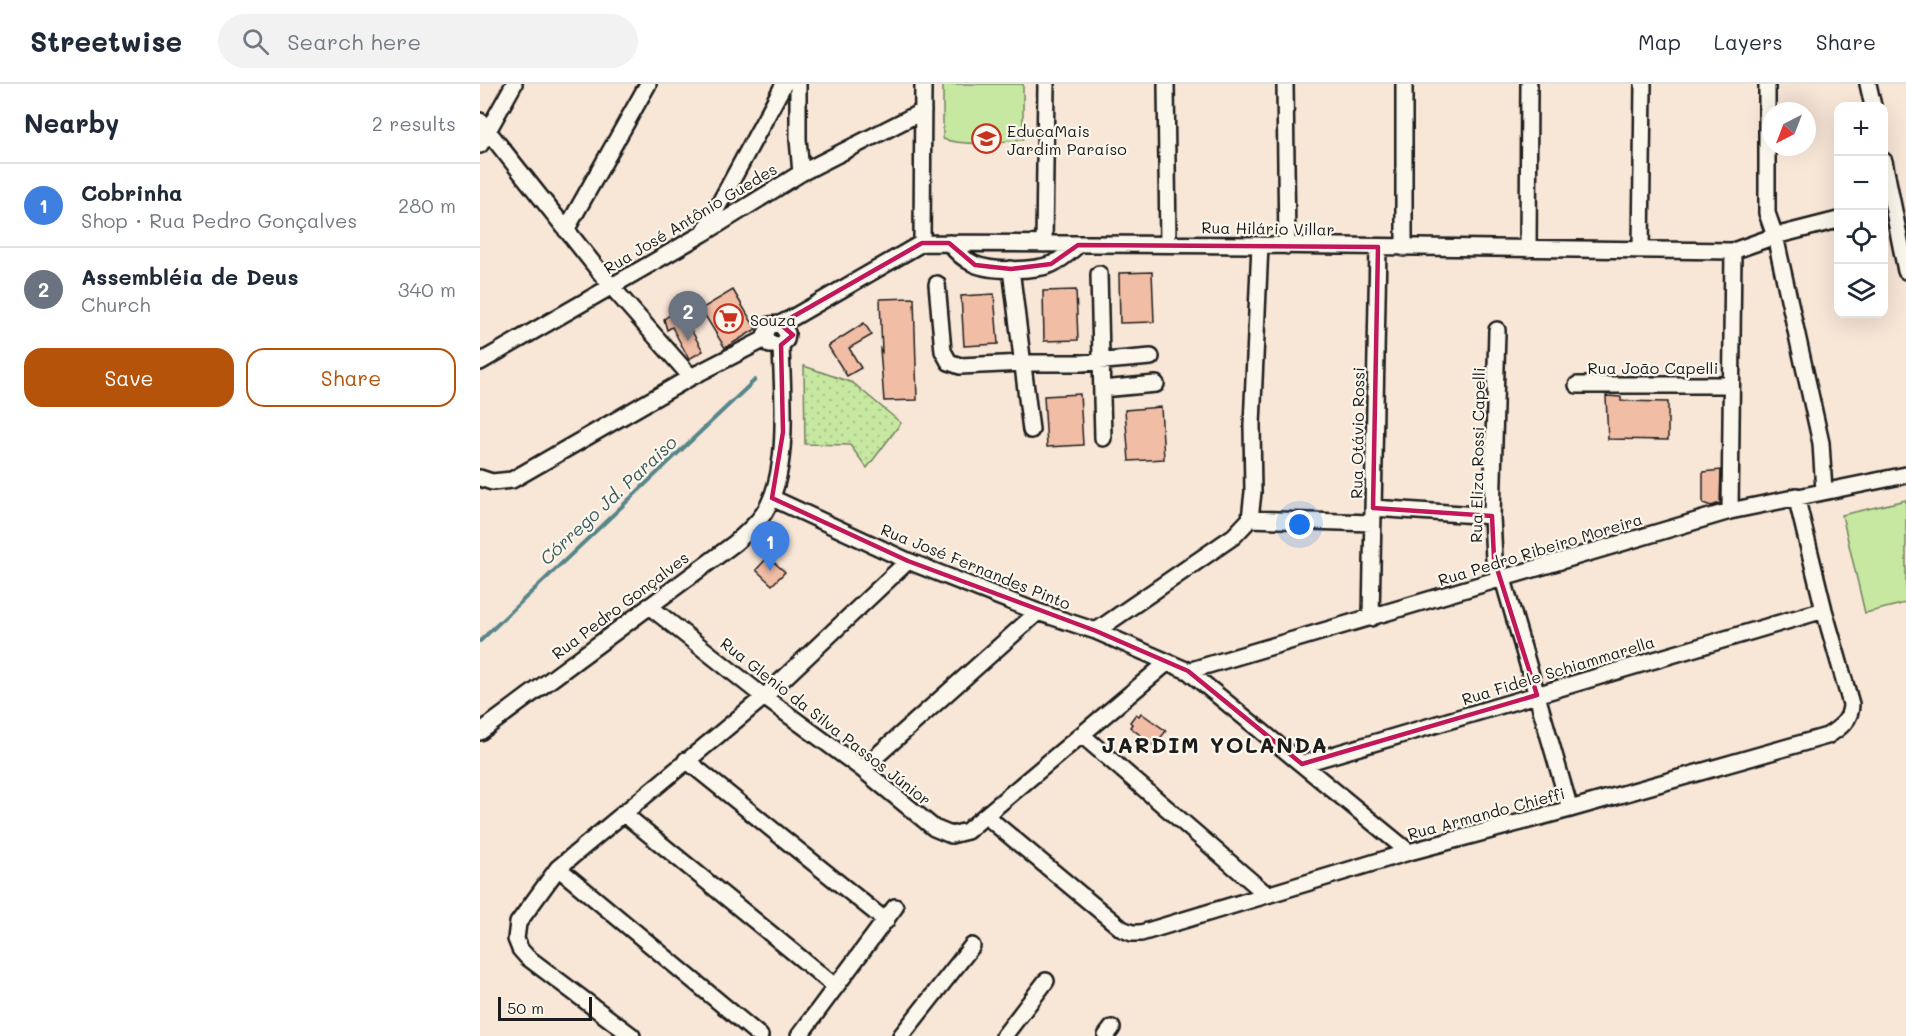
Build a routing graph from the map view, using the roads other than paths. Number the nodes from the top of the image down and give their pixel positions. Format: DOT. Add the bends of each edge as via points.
graph roads {
  1 [pos="514,84"];
  2 [pos="648,84"];
  3 [pos="784,84"];
  4 [pos="798,84"];
  5 [pos="923,84"];
  6 [pos="1046,84"];
  7 [pos="1166,84"];
  8 [pos="1284,84"];
  9 [pos="1404,84"];
  10 [pos="1529,84"];
  11 [pos="1643,84"];
  12 [pos="1767,84"];
  13 [pos="1868,84"];
  14 [pos="1872,102"];
  15 [pos="923,111"];
  16 [pos="484,126"];
  17 [pos="480,145"];
  18 [pos="801,173"];
  19 [pos="1888,179"];
  20 [pos="1894,206"];
  21 [pos="1834,221"];
  22 [pos="566,230"];
  23 [pos="704,233"];
  24 [pos="1775,236"];
  25 [pos="922,243"];
  26 [pos="949,243"];
  27 [pos="1044,244"];
  28 [pos="1168,244"];
  29 [pos="1078,245"];
  30 [pos="1260,245"];
  31 [pos="1287,246"];
  32 [pos="1378,247"];
  33 [pos="1404,248"];
  34 [pos="1528,249"];
  35 [pos="1641,250"];
  36 [pos="1733,251"];
  37 [pos="1011,269"];
  38 [pos="1906,271"];
  39 [pos="1100,274"];
  40 [pos="938,284"];
  41 [pos="611,286"];
  42 [pos="780,324"];
  43 [pos="1497,330"];
  44 [pos="765,339"];
  45 [pos="781,345"];
  46 [pos="1151,357"];
  47 [pos="480,362"];
  48 [pos="1102,362"];
  49 [pos="1024,363"];
  50 [pos="691,377"];
  51 [pos="1155,384"];
  52 [pos="1577,385"];
  53 [pos="1730,385"];
  54 [pos="1102,389"];
  55 [pos="1032,430"];
  56 [pos="1103,438"];
  57 [pos="1906,475"];
  58 [pos="480,478"];
  59 [pos="1824,491"];
  60 [pos="1796,496"];
  61 [pos="772,498"];
  62 [pos="1730,511"];
  63 [pos="1373,515"];
  64 [pos="1492,516"];
  65 [pos="1250,519"];
  66 [pos="908,561"];
  67 [pos="1503,579"];
  68 [pos="649,606"];
  69 [pos="1824,610"];
  70 [pos="1038,612"];
  71 [pos="1371,618"];
  72 [pos="1096,631"];
  73 [pos="1168,662"];
  74 [pos="1188,671"];
  75 [pos="1538,695"];
  76 [pos="764,696"];
  77 [pos="480,732"];
  78 [pos="1082,735"];
  79 [pos="687,760"];
  80 [pos="1302,765"];
  81 [pos="862,769"];
  82 [pos="1570,809"];
  83 [pos="623,813"];
  84 [pos="986,816"];
  85 [pos="1409,852"];
  86 [pos="558,868"];
  87 [pos="1266,894"];
  88 [pos="896,907"];
  89 [pos="886,921"];
  90 [pos="972,946"];
  91 [pos="1046,981"];
  92 [pos="836,987"];
  93 [pos="632,1036"];
  94 [pos="760,1036"];
  95 [pos="799,1036"];
  96 [pos="901,1036"];
  97 [pos="1004,1036"];
  1 -- 16 [label="street"];
  2 -- 22 [label="street"];
  3 -- 23 [label="street"];
  4 -- 18 [label="street"];
  5 -- 15 [label="street"];
  6 -- 27 [label="street"];
  7 -- 28 [label="street"];
  8 -- 31 [label="street"];
  9 -- 33 [label="street"];
  10 -- 34 [label="street"];
  11 -- 35 [label="street"];
  12 -- 24 [label="street" via="1767,213"];
  13 -- 14 [label="street"];
  15 -- 18 [label="street, Rua José Antônio Guedes"];
  15 -- 25 [label="street"];
  16 -- 17 [label="street"];
  16 -- 22 [label="street"];
  18 -- 23 [label="street, Rua José Antônio Guedes"];
  19 -- 20 [label="street"];
  20 -- 38 [label="street"];
  21 -- 24 [label="street, Rua Hilário Villar"];
  22 -- 41 [label="street"];
  23 -- 41 [label="street, Rua José Antônio Guedes"];
  24 -- 36 [label="street, Rua Hilário Villar"];
  24 -- 59 [label="street" via="1821,443"];
  25 -- 26 [label="street, Rua Hilário Villar"];
  25 -- 42 [label="street, Rua Hilário Villar"];
  26 -- 27 [label="street, Rua Hilário Villar"];
  26 -- 37 [label="street" via="975,265"];
  27 -- 29 [label="street, Rua Hilário Villar"];
  28 -- 29 [label="street, Rua Hilário Villar"];
  28 -- 30 [label="street, Rua Hilário Villar"];
  29 -- 37 [label="street" via="1051,264"];
  30 -- 31 [label="street, Rua Hilário Villar"];
  30 -- 65 [label="street"];
  31 -- 32 [label="street, Rua Hilário Villar"];
  32 -- 33 [label="street, Rua Hilário Villar"];
  32 -- 63 [label="street, Rua Otávio Rossi"];
  33 -- 34 [label="street, Rua Hilário Villar"];
  34 -- 35 [label="street, Rua Hilário Villar"];
  35 -- 36 [label="street, Rua Hilário Villar"];
  36 -- 53 [label="street"];
  37 -- 49 [label="street"];
  39 -- 48 [label="street"];
  40 -- 49 [label="street" via="943,351 950,362 960,366"];
  41 -- 47 [label="street, Rua José Antônio Guedes"];
  41 -- 50 [label="street"];
  42 -- 44 [label="street, Rua Hilário Villar" via="767,328"];
  42 -- 45 [label="street" via="787,336"];
  43 -- 64 [label="street, Rua Eliza Rossi Capelli"];
  44 -- 45 [label="street" via="770,345"];
  44 -- 50 [label="street"];
  45 -- 61 [label="street" via="783,432"];
  46 -- 48 [label="street"];
  48 -- 49 [label="street"];
  48 -- 54 [label="street"];
  49 -- 55 [label="street"];
  50 -- 58 [label="street" via="512,480 492,482"];
  51 -- 54 [label="street"];
  52 -- 53 [label="street, Rua João Capelli"];
  53 -- 62 [label="street"];
  54 -- 56 [label="street"];
  57 -- 59 [label="street, Rua Pedro Ribeiro Moreira"];
  59 -- 60 [label="street, Rua Pedro Ribeiro Moreira"];
  60 -- 62 [label="street, Rua Pedro Ribeiro Moreira"];
  60 -- 69 [label="street"];
  61 -- 66 [label="street, Rua José Fernandes Pinto"];
  61 -- 68 [label="street, Rua Pedro Gonçalves" via="749,531"];
  62 -- 67 [label="street, Rua Pedro Ribeiro Moreira"];
  63 -- 64 [label="street"];
  63 -- 65 [label="street"];
  63 -- 71 [label="street, Rua Otávio Rossi"];
  64 -- 67 [label="street, Rua Eliza Rossi Capelli" via="1494,559"];
  65 -- 72 [label="street" via="1234,536"];
  66 -- 70 [label="street, Rua José Fernandes Pinto"];
  66 -- 76 [label="street"];
  67 -- 71 [label="street, Rua Pedro Ribeiro Moreira"];
  67 -- 75 [label="street, Rua Eliza Rossi Capelli"];
  68 -- 76 [label="street, Rua Glenio da Silva Passos Júnior"];
  68 -- 77 [label="street, Rua Pedro Gonçalves"];
  69 -- 75 [label="street, Rua Fidele Schiammarella"];
  69 -- 82 [label="street, Rua Armando Chieffi" via="1851,704 1851,712 1838,729 1827,736"];
  70 -- 72 [label="street, Rua José Fernandes Pinto"];
  70 -- 81 [label="street"];
  71 -- 74 [label="street, Rua Pedro Ribeiro Moreira"];
  72 -- 73 [label="street, Rua José Fernandes Pinto"];
  73 -- 74 [label="street, Rua José Fernandes Pinto"];
  73 -- 78 [label="street"];
  74 -- 80 [label="street, Rua José Fernandes Pinto"];
  75 -- 80 [label="street, Rua Fidele Schiammarella"];
  75 -- 82 [label="street, Rua Eliza Rossi Capelli"];
  76 -- 79 [label="street"];
  76 -- 81 [label="street, Rua Glenio da Silva Passos Júnior"];
  78 -- 84 [label="street"];
  78 -- 87 [label="street"];
  79 -- 83 [label="street"];
  79 -- 89 [label="street"];
  80 -- 85 [label="street, Rua José Fernandes Pinto"];
  81 -- 84 [label="street, Rua Glenio da Silva Passos Júnior" via="934,828 951,835 967,831"];
  82 -- 85 [label="street, Rua Armando Chieffi"];
  83 -- 86 [label="street"];
  83 -- 92 [label="street"];
  84 -- 87 [label="street, Rua Armando Chieffi" via="1132,933"];
  85 -- 87 [label="street, Rua Armando Chieffi"];
  86 -- 93 [label="street" via="518,923 516,939 520,949"];
  86 -- 94 [label="street"];
  88 -- 89 [label="street"];
  89 -- 92 [label="street"];
  90 -- 96 [label="street"];
  91 -- 97 [label="street"];
  92 -- 95 [label="street"];
}
